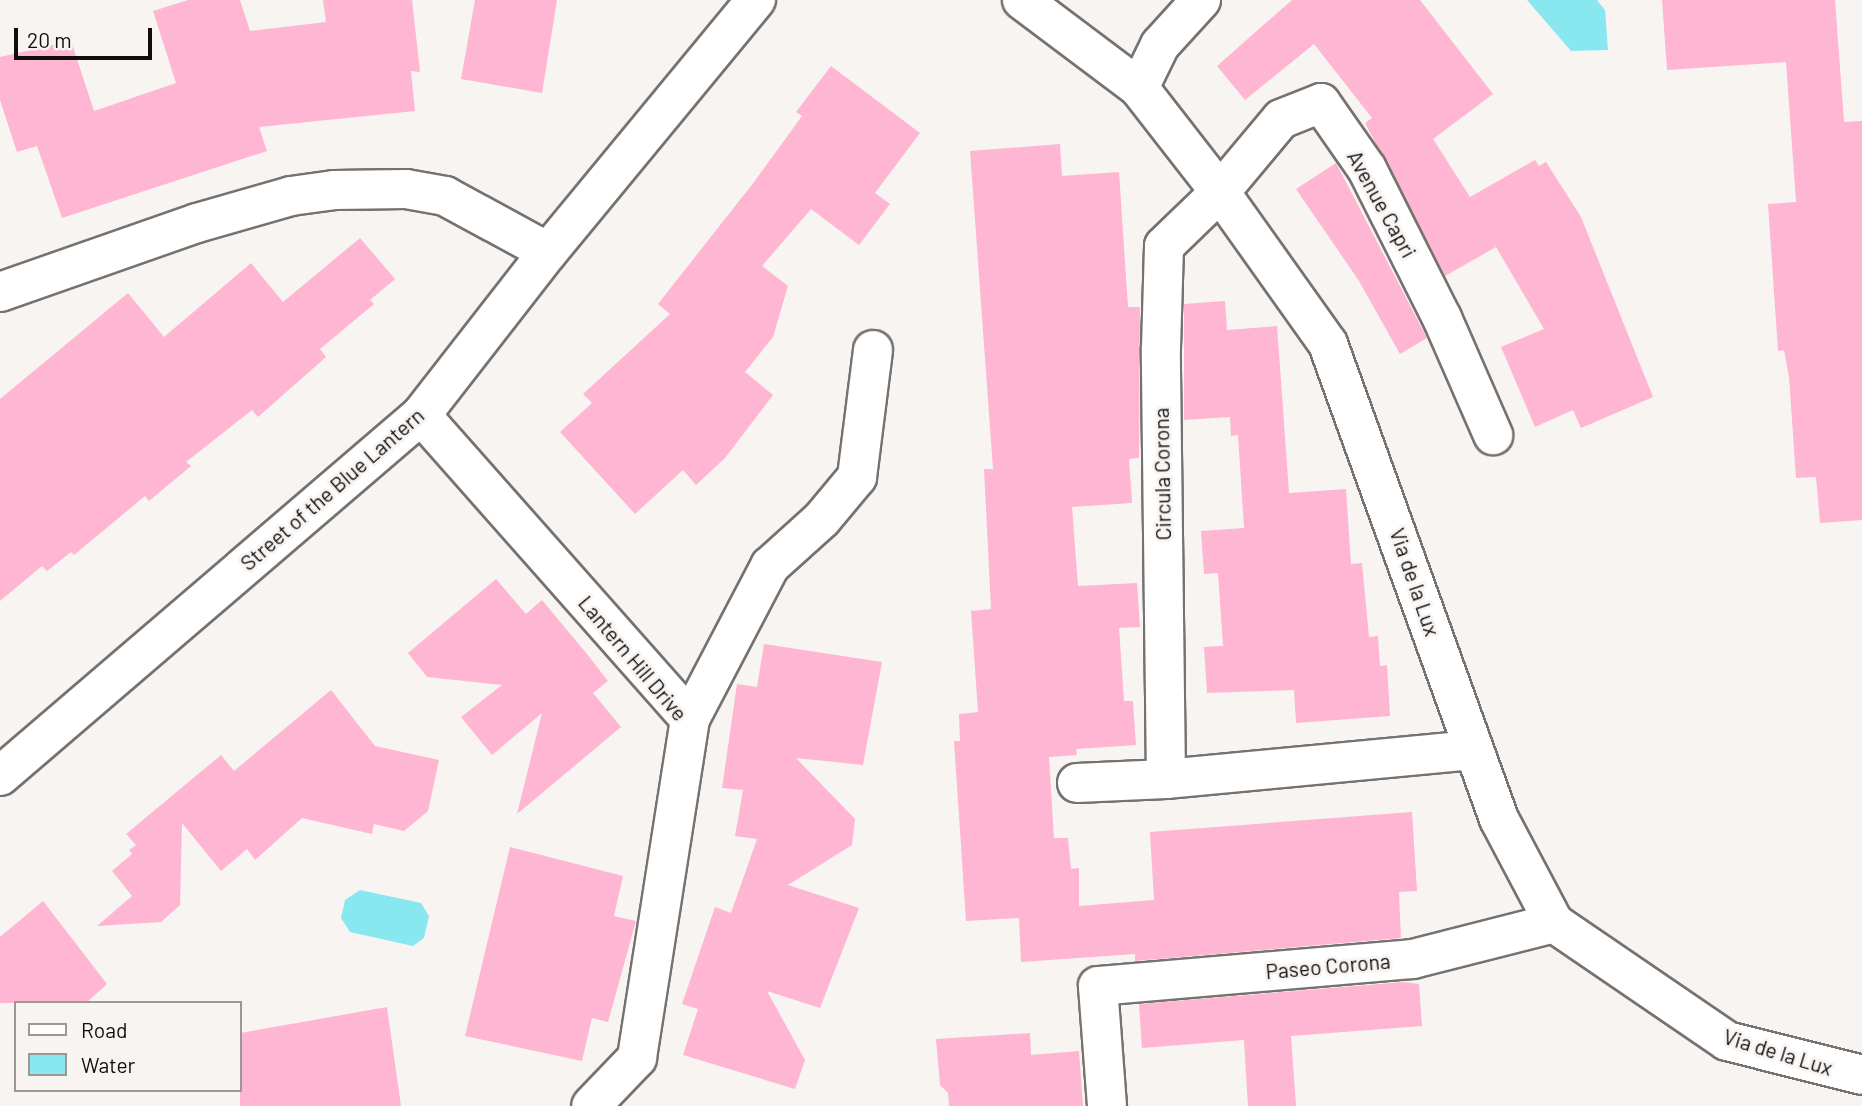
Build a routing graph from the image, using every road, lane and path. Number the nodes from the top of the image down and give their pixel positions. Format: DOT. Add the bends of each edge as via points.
graph roads {
  1 [pos="756,0"];
  2 [pos="1021,0"];
  3 [pos="1201,0"];
  4 [pos="1139,88"];
  5 [pos="1220,192"];
  6 [pos="548,252"];
  7 [pos="0,292"];
  8 [pos="873,350"];
  9 [pos="421,415"];
  10 [pos="1493,435"];
  11 [pos="690,719"];
  12 [pos="1473,750"];
  13 [pos="0,776"];
  14 [pos="1166,779"];
  15 [pos="1077,783"];
  16 [pos="1554,923"];
  17 [pos="1862,1075"];
  18 [pos="591,1106"];
  19 [pos="1107,1106"];
  1 -- 6 [label="street, Street of the Blue Lantern"];
  2 -- 4 [label="street, Via de la Lux"];
  3 -- 4 [label="street" via="1160,45"];
  4 -- 5 [label="street, Via de la Lux"];
  5 -- 10 [label="street, Avenue Capri" via="1281,119 1321,103 1367,169 1442,318"];
  5 -- 12 [label="street, Via de la Lux" via="1328,344"];
  5 -- 14 [label="street, Circula Corona" via="1164,246"];
  6 -- 7 [label="street" via="445,196 406,189 334,190 291,196 197,223"];
  6 -- 9 [label="street, Street of the Blue Lantern"];
  8 -- 11 [label="street" via="857,477 822,519 770,566"];
  9 -- 11 [label="street, Lantern Hill Drive"];
  9 -- 13 [label="street, Street of the Blue Lantern"];
  11 -- 18 [label="street, Lantern Hill Drive" via="637,1058"];
  12 -- 14 [label="street"];
  12 -- 16 [label="street, Via de la Lux" via="1499,819"];
  14 -- 15 [label="street"];
  16 -- 17 [label="street, Via de la Lux" via="1727,1041"];
  16 -- 19 [label="street, Paseo Corona" via="1412,959 1098,986"];
}
